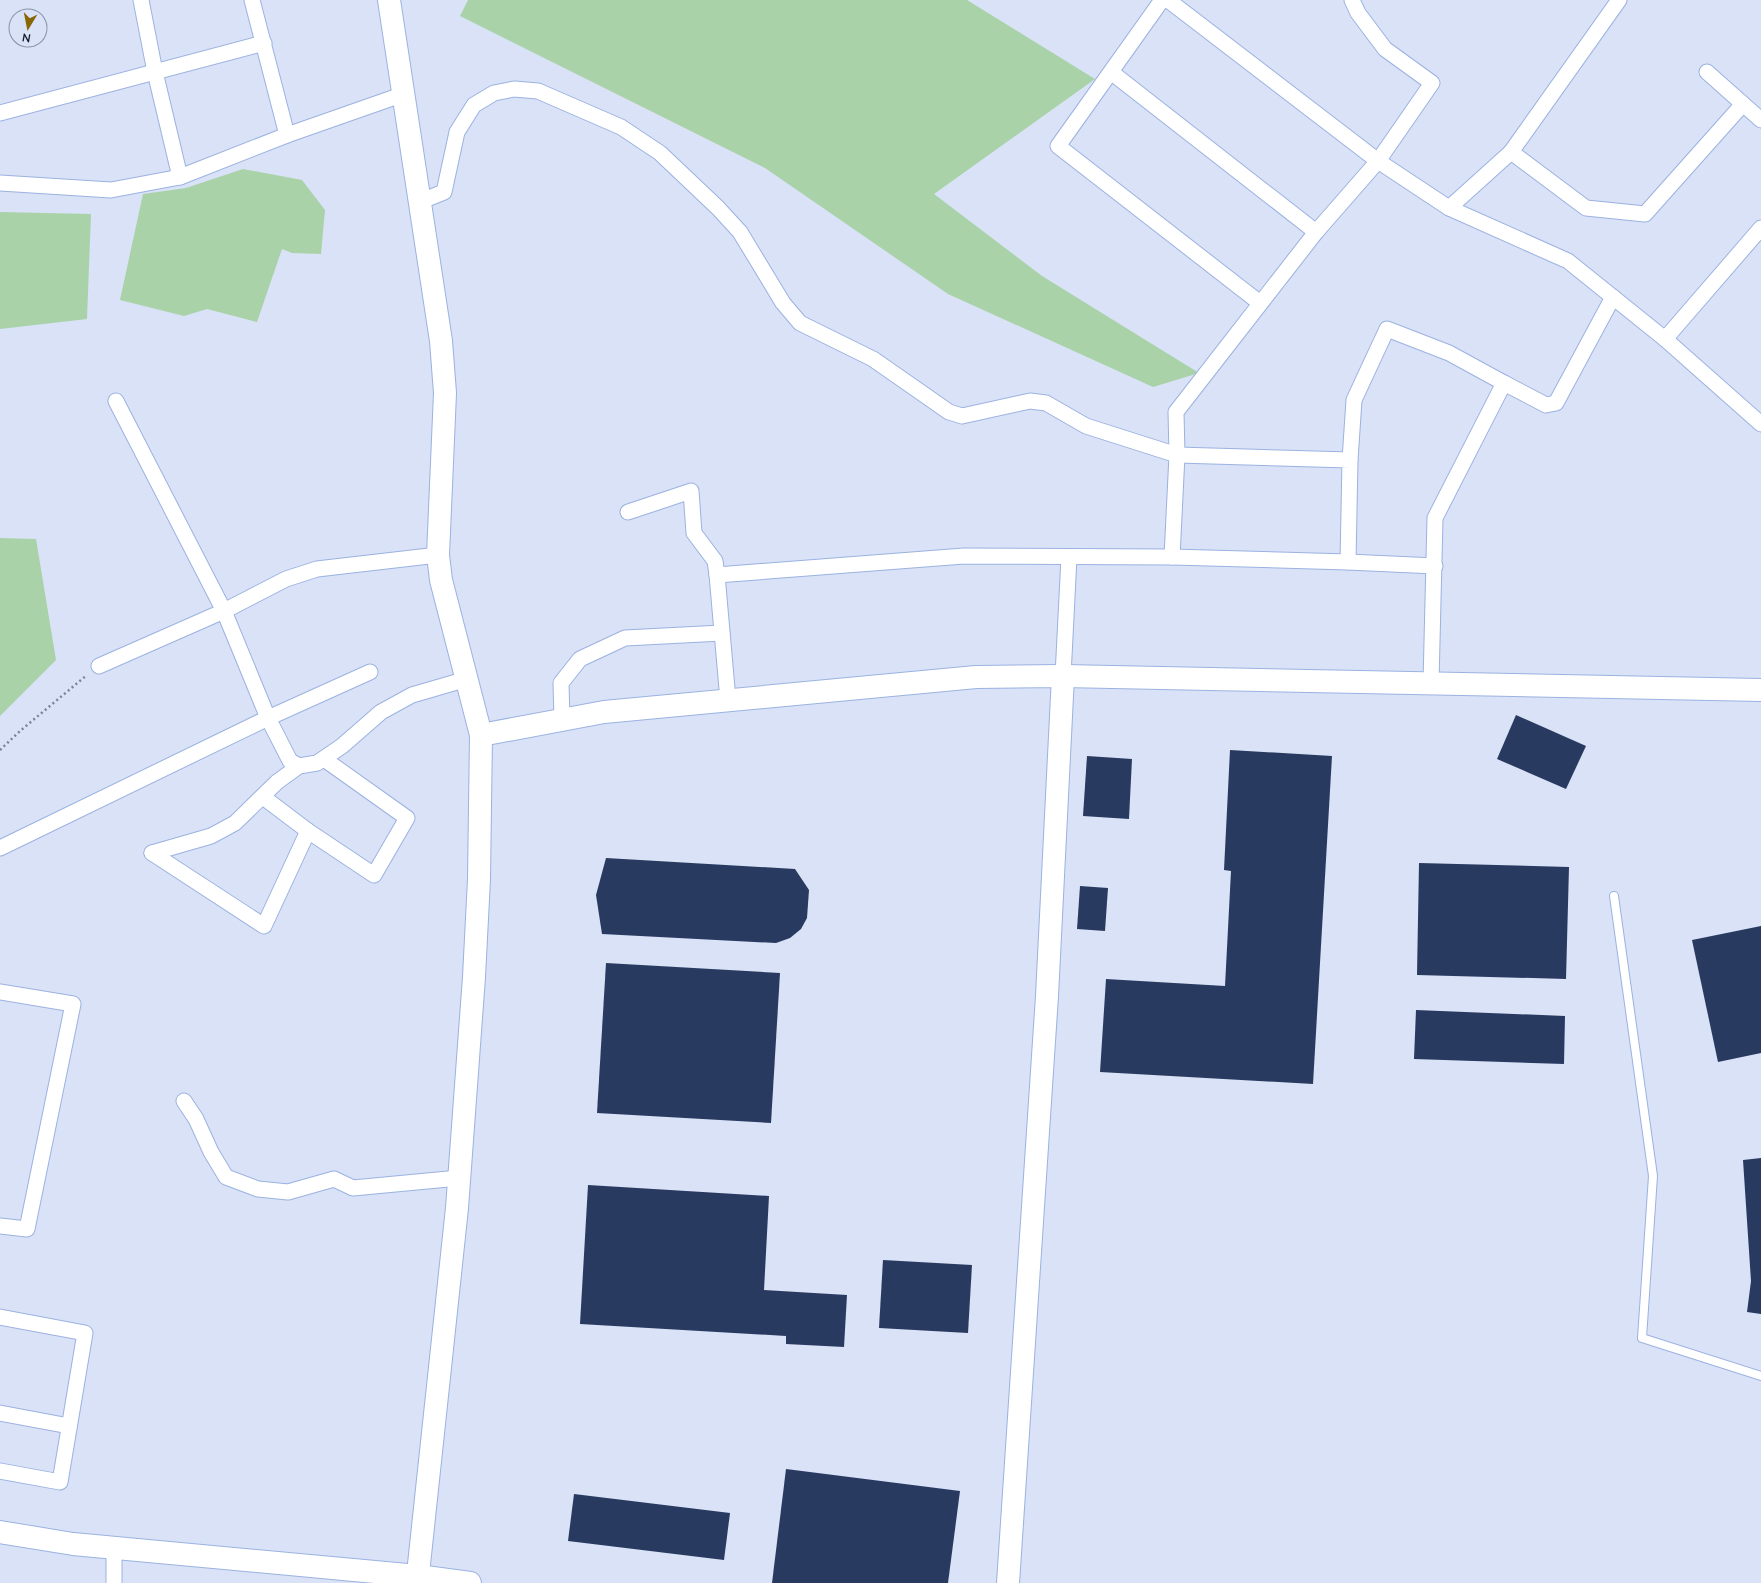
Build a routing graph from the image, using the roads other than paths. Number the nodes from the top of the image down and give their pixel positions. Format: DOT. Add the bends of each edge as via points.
graph roads {
  1 [pos="141,0"];
  2 [pos="252,0"];
  3 [pos="389,0"];
  4 [pos="1162,0"];
  5 [pos="1168,0"];
  6 [pos="1352,0"];
  7 [pos="1618,0"];
  8 [pos="264,43"];
  9 [pos="155,72"];
  10 [pos="1111,72"];
  11 [pos="1707,72"];
  12 [pos="404,94"];
  13 [pos="1743,104"];
  14 [pos="0,113"];
  15 [pos="1761,120"];
  16 [pos="287,135"];
  17 [pos="1511,152"];
  18 [pos="1378,160"];
  19 [pos="180,177"];
  20 [pos="0,183"];
  21 [pos="419,202"];
  22 [pos="1449,208"];
  23 [pos="1761,228"];
  24 [pos="1316,232"];
  25 [pos="1613,297"];
  26 [pos="1260,303"];
  27 [pos="1665,339"];
  28 [pos="1504,383"];
  29 [pos="116,401"];
  30 [pos="1761,424"];
  31 [pos="1177,455"];
  32 [pos="1350,460"];
  33 [pos="628,512"];
  34 [pos="438,555"];
  35 [pos="1069,557"];
  36 [pos="1172,557"];
  37 [pos="1348,562"];
  38 [pos="1435,566"];
  39 [pos="717,575"];
  40 [pos="224,611"];
  41 [pos="722,633"];
  42 [pos="98,666"];
  43 [pos="370,672"];
  44 [pos="1063,676"];
  45 [pos="467,679"];
  46 [pos="1431,683"];
  47 [pos="1761,690"];
  48 [pos="728,700"];
  49 [pos="268,718"];
  50 [pos="562,720"];
  51 [pos="481,735"];
  52 [pos="324,759"];
  53 [pos="299,766"];
  54 [pos="263,797"];
  55 [pos="308,831"];
  56 [pos="0,848"];
  57 [pos="1614,896"];
  58 [pos="0,992"];
  59 [pos="184,1101"];
  60 [pos="459,1178"];
  61 [pos="0,1226"];
  62 [pos="0,1317"];
  63 [pos="1761,1376"];
  64 [pos="0,1413"];
  65 [pos="70,1426"];
  66 [pos="0,1471"];
  67 [pos="0,1532"];
  68 [pos="114,1548"];
  69 [pos="418,1580"];
  70 [pos="114,1583"];
  71 [pos="470,1583"];
  72 [pos="1008,1583"];
  1 -- 9 [label="street"];
  2 -- 8 [label="street"];
  3 -- 12 [label="street"];
  4 -- 10 [label="street"];
  5 -- 18 [label="street"];
  6 -- 18 [label="street" via="1358,13 1385,49 1432,83"];
  7 -- 17 [label="street"];
  8 -- 9 [label="street"];
  8 -- 16 [label="street"];
  9 -- 14 [label="street"];
  9 -- 19 [label="street"];
  10 -- 24 [label="street"];
  10 -- 26 [label="street" via="1058,146"];
  11 -- 13 [label="street"];
  12 -- 16 [label="street"];
  12 -- 21 [label="street"];
  13 -- 15 [label="street"];
  13 -- 17 [label="street" via="1645,214 1586,208"];
  16 -- 19 [label="street"];
  17 -- 22 [label="street"];
  18 -- 22 [label="street"];
  18 -- 24 [label="street"];
  19 -- 20 [label="street" via="111,190"];
  21 -- 31 [label="street" via="444,192 457,132 474,105 494,93 514,89 538,91 621,127 660,153 740,232 783,303 800,323 873,358 949,412 962,416 1030,401 1046,403 1086,426"];
  21 -- 34 [label="street" via="441,341 445,393"];
  22 -- 25 [label="street" via="1568,261"];
  23 -- 27 [label="street"];
  24 -- 26 [label="street"];
  25 -- 27 [label="street"];
  25 -- 28 [label="street" via="1556,403 1546,405"];
  26 -- 31 [label="street" via="1176,412"];
  27 -- 30 [label="street"];
  28 -- 32 [label="street" via="1449,353 1387,329 1354,400"];
  28 -- 38 [label="street" via="1435,518"];
  29 -- 40 [label="street"];
  31 -- 32 [label="street"];
  31 -- 36 [label="street"];
  32 -- 37 [label="street"];
  33 -- 39 [label="street" via="691,491 694,533 715,561"];
  34 -- 40 [label="street" via="316,569 286,579"];
  34 -- 45 [label="street" via="441,580"];
  35 -- 36 [label="street"];
  35 -- 39 [label="street" via="964,556"];
  35 -- 44 [label="street"];
  36 -- 37 [label="street"];
  37 -- 38 [label="street"];
  38 -- 46 [label="street"];
  39 -- 41 [label="street"];
  40 -- 42 [label="street"];
  40 -- 49 [label="street"];
  41 -- 48 [label="street"];
  41 -- 50 [label="street" via="625,638 580,659 561,683"];
  43 -- 49 [label="street"];
  44 -- 46 [label="street"];
  44 -- 48 [label="street" via="976,677"];
  44 -- 72 [label="street" via="1046,996"];
  45 -- 51 [label="street"];
  45 -- 52 [label="street" via="412,694 381,712"];
  46 -- 47 [label="street"];
  48 -- 50 [label="street" via="604,712"];
  49 -- 53 [label="street" via="290,761"];
  49 -- 56 [label="street"];
  50 -- 51 [label="street"];
  51 -- 60 [label="street" via="475,969"];
  52 -- 53 [label="street"];
  52 -- 55 [label="street" via="407,818 374,875"];
  53 -- 54 [label="street" via="277,782"];
  54 -- 55 [label="street"];
  54 -- 55 [label="street" via="236,823 211,836 152,853 264,926"];
  57 -- 63 [label="lane" via="1653,1176 1642,1338"];
  58 -- 61 [label="street" via="73,1004 27,1229"];
  59 -- 60 [label="street" via="196,1118 210,1152 226,1177 258,1189 288,1192 334,1179 353,1188"];
  60 -- 69 [label="street"];
  62 -- 65 [label="street" via="85,1333"];
  64 -- 65 [label="street"];
  65 -- 66 [label="street" via="60,1482"];
  67 -- 68 [label="street"];
  68 -- 69 [label="street"];
  68 -- 70 [label="street"];
  69 -- 71 [label="street"];
}
